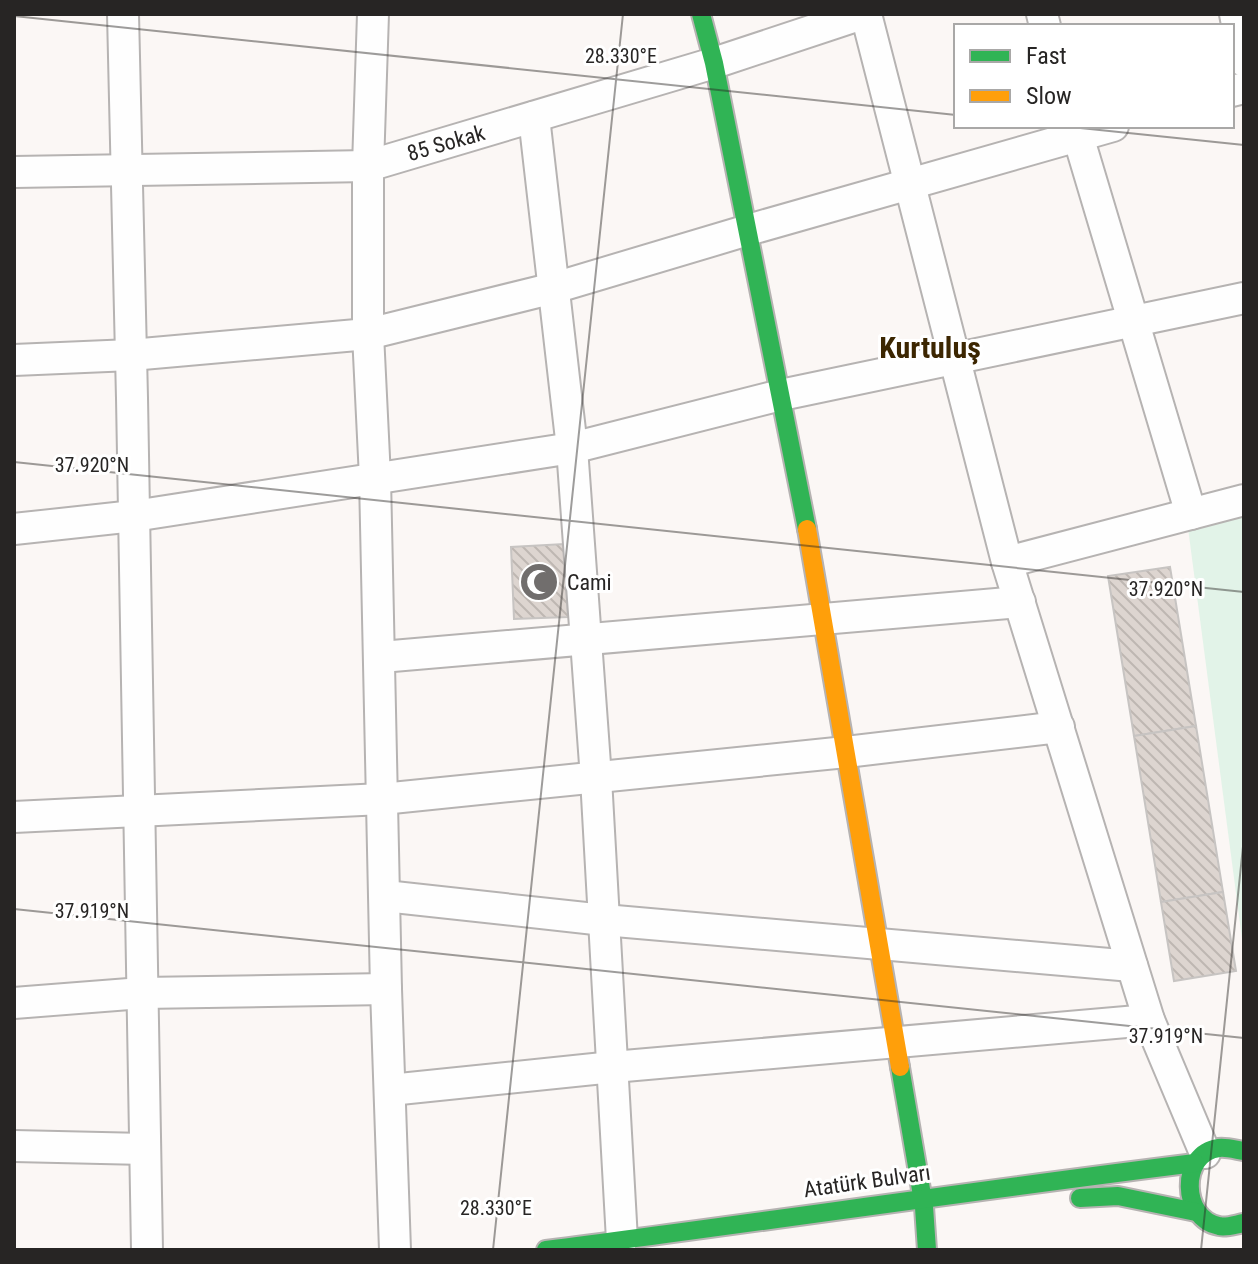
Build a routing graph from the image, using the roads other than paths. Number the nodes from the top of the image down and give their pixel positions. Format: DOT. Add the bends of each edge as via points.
graph roads {
  1 [pos="123,14"];
  2 [pos="373,14"];
  3 [pos="701,14"];
  4 [pos="864,14"];
  5 [pos="1235,14"];
  6 [pos="1244,61"];
  7 [pos="714,63"];
  8 [pos="534,117"];
  9 [pos="1099,128"];
  10 [pos="1077,131"];
  11 [pos="368,166"];
  12 [pos="127,171"];
  13 [pos="14,172"];
  14 [pos="910,185"];
  15 [pos="748,230"];
  16 [pos="554,288"];
  17 [pos="1244,298"];
  18 [pos="1133,322"];
  19 [pos="368,334"];
  20 [pos="131,355"];
  21 [pos="955,359"];
  22 [pos="14,360"];
  23 [pos="781,395"];
  24 [pos="572,448"];
  25 [pos="375,478"];
  26 [pos="1244,500"];
  27 [pos="1191,514"];
  28 [pos="134,516"];
  29 [pos="14,529"];
  30 [pos="1007,562"];
  31 [pos="1020,602"];
  32 [pos="823,619"];
  33 [pos="586,640"];
  34 [pos="381,657"];
  35 [pos="1059,727"];
  36 [pos="846,752"];
  37 [pos="596,778"];
  38 [pos="382,799"];
  39 [pos="139,810"];
  40 [pos="14,817"];
  41 [pos="385,896"];
  42 [pos="604,920"];
  43 [pos="879,943"];
  44 [pos="1132,966"];
  45 [pos="386,989"];
  46 [pos="142,993"];
  47 [pos="14,1003"];
  48 [pos="1149,1020"];
  49 [pos="896,1042"];
  50 [pos="613,1067"];
  51 [pos="390,1090"];
  52 [pos="14,1146"];
  53 [pos="145,1149"];
  54 [pos="1244,1151"];
  55 [pos="1200,1158"];
  56 [pos="924,1202"];
  57 [pos="1244,1223"];
  58 [pos="1206,1228"];
  59 [pos="627,1247"];
  60 [pos="147,1250"];
  61 [pos="395,1250"];
  62 [pos="546,1250"];
  63 [pos="927,1250"];
  1 -- 12 [label="street"];
  2 -- 11 [label="street"];
  3 -- 7 [label="street"];
  4 -- 7 [label="street, 85 Sokak"];
  4 -- 14 [label="street"];
  5 -- 6 [label="street"];
  7 -- 8 [label="street, 85 Sokak"];
  7 -- 15 [label="street"];
  8 -- 11 [label="street, 85 Sokak"];
  8 -- 16 [label="street"];
  9 -- 10 [label="street"];
  10 -- 14 [label="street"];
  10 -- 18 [label="street"];
  11 -- 12 [label="street, 85 Sokak"];
  11 -- 19 [label="street"];
  12 -- 13 [label="street, 85 Sokak"];
  12 -- 20 [label="street"];
  14 -- 15 [label="street"];
  14 -- 21 [label="street"];
  15 -- 16 [label="street"];
  15 -- 23 [label="street"];
  16 -- 19 [label="street"];
  16 -- 24 [label="street"];
  17 -- 18 [label="street"];
  18 -- 21 [label="street"];
  18 -- 27 [label="street"];
  19 -- 20 [label="street"];
  19 -- 25 [label="street"];
  20 -- 22 [label="street"];
  20 -- 28 [label="street"];
  21 -- 23 [label="street"];
  21 -- 30 [label="street"];
  23 -- 24 [label="street"];
  23 -- 32 [label="street"];
  24 -- 25 [label="street"];
  24 -- 33 [label="street"];
  25 -- 28 [label="street"];
  25 -- 34 [label="street"];
  26 -- 27 [label="street"];
  27 -- 30 [label="street"];
  28 -- 29 [label="street"];
  28 -- 39 [label="street"];
  30 -- 31 [label="street"];
  31 -- 32 [label="street"];
  31 -- 35 [label="street"];
  32 -- 33 [label="street"];
  32 -- 36 [label="street"];
  33 -- 34 [label="street"];
  33 -- 37 [label="street"];
  34 -- 38 [label="street"];
  35 -- 36 [label="street"];
  35 -- 44 [label="street"];
  36 -- 37 [label="street"];
  36 -- 43 [label="street"];
  37 -- 38 [label="street"];
  37 -- 42 [label="street"];
  38 -- 39 [label="street"];
  38 -- 41 [label="street"];
  39 -- 40 [label="street"];
  39 -- 46 [label="street"];
  41 -- 42 [label="street"];
  41 -- 45 [label="street"];
  42 -- 43 [label="street"];
  42 -- 50 [label="street"];
  43 -- 44 [label="street"];
  43 -- 49 [label="street"];
  44 -- 48 [label="street"];
  45 -- 46 [label="street"];
  45 -- 51 [label="street"];
  46 -- 47 [label="street"];
  46 -- 53 [label="street"];
  48 -- 49 [label="street"];
  48 -- 55 [label="street"];
  49 -- 50 [label="street"];
  49 -- 56 [label="street"];
  50 -- 51 [label="street"];
  50 -- 59 [label="street"];
  51 -- 61 [label="street"];
  52 -- 53 [label="street"];
  53 -- 60 [label="street"];
  54 -- 55 [label="street, Atatürk Bulvarı" via="1218,1148"];
  55 -- 56 [label="street, Atatürk Bulvarı"];
  55 -- 58 [label="street" via="1187,1186"];
  56 -- 58 [label="street, Atatürk Bulvarı" via="1118,1196"];
  56 -- 59 [label="street, Atatürk Bulvarı"];
  56 -- 63 [label="street"];
  57 -- 58 [label="street, Atatürk Bulvarı"];
  59 -- 62 [label="street, Atatürk Bulvarı"];
}
